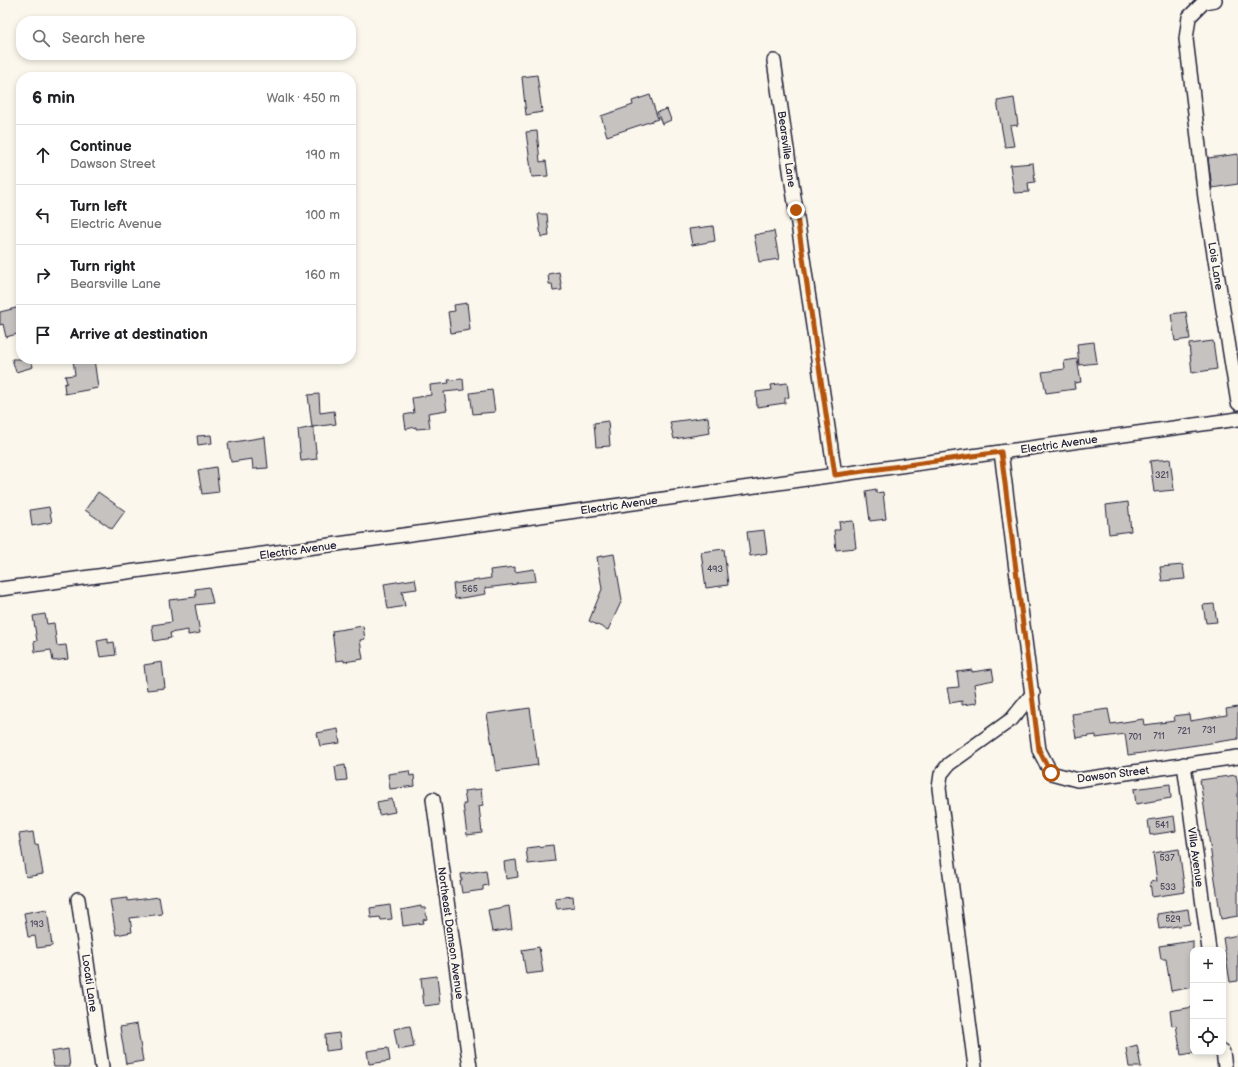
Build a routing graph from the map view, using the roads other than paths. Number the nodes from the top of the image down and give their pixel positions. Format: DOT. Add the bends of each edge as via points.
graph roads {
  1 [pos="1215,0"];
  2 [pos="774,61"];
  3 [pos="1238,404"];
  4 [pos="1238,419"];
  5 [pos="1001,452"];
  6 [pos="835,475"];
  7 [pos="0,590"];
  8 [pos="1033,693"];
  9 [pos="1238,757"];
  10 [pos="1184,764"];
  11 [pos="433,799"];
  12 [pos="78,899"];
  13 [pos="1209,947"];
  14 [pos="1223,1055"];
  15 [pos="102,1067"];
  16 [pos="470,1067"];
  17 [pos="975,1067"];
  18 [pos="1225,1067"];
  1 -- 3 [label="street, Lois Lane" via="1204,2 1190,17 1186,39 1205,198"];
  2 -- 6 [label="street, Bearsville Lane"];
  4 -- 5 [label="street, Electric Avenue"];
  5 -- 6 [label="street, Electric Avenue"];
  5 -- 8 [label="street, Dawson Street"];
  6 -- 7 [label="street, Electric Avenue"];
  8 -- 10 [label="street, Dawson Street" via="1039,750 1051,773 1077,780"];
  8 -- 17 [label="street" via="1012,719 949,764 941,774 939,788"];
  9 -- 10 [label="street, Dawson Street"];
  10 -- 13 [label="street, Villa Avenue"];
  11 -- 16 [label="street, Northeast Damson Avenue"];
  12 -- 15 [label="street, Locati Lane"];
  14 -- 18 [label="street"];
}
